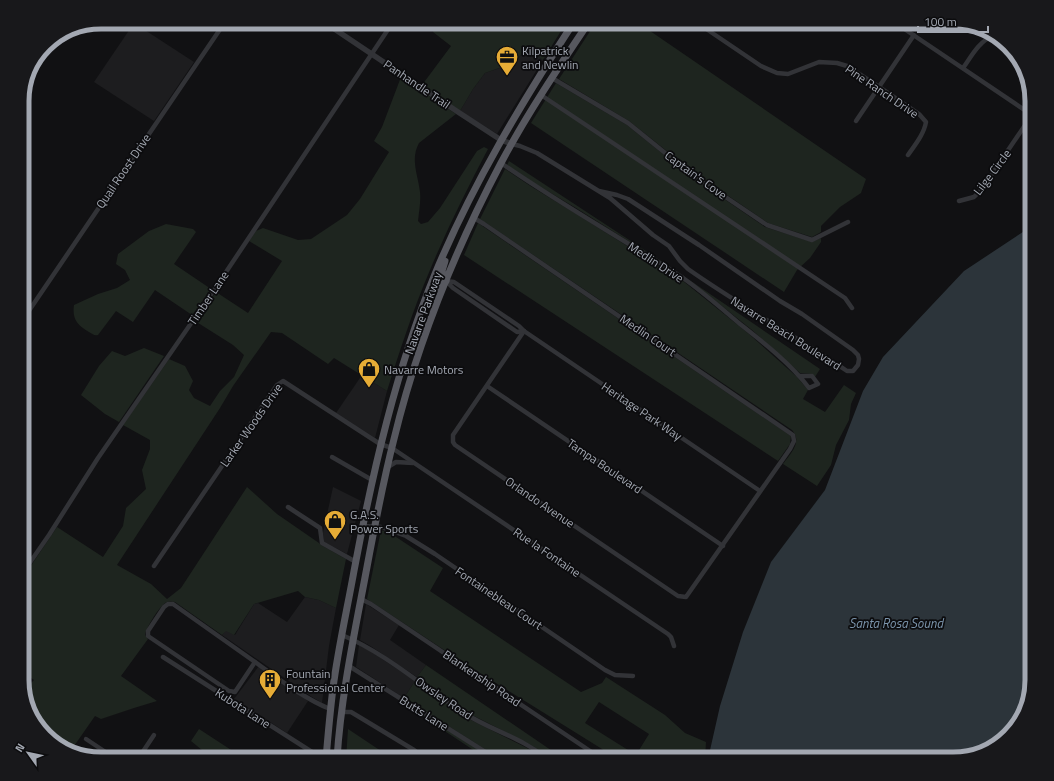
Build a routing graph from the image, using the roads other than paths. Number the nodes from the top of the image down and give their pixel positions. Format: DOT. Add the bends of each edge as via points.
graph roads {
  1 [pos="220,29"];
  2 [pos="335,29"];
  3 [pos="388,29"];
  4 [pos="569,29"];
  5 [pos="584,29"];
  6 [pos="706,29"];
  7 [pos="905,29"];
  8 [pos="914,35"];
  9 [pos="988,38"];
  10 [pos="371,53"];
  11 [pos="963,68"];
  12 [pos="552,78"];
  13 [pos="879,87"];
  14 [pos="541,95"];
  15 [pos="1025,110"];
  16 [pos="856,121"];
  17 [pos="1025,125"];
  18 [pos="501,140"];
  19 [pos="512,144"];
  20 [pos="908,155"];
  21 [pos="501,163"];
  22 [pos="482,177"];
  23 [pos="599,191"];
  24 [pos="959,201"];
  25 [pos="474,218"];
  26 [pos="848,222"];
  27 [pos="446,281"];
  28 [pos="852,308"];
  29 [pos="421,310"];
  30 [pos="29,311"];
  31 [pos="524,331"];
  32 [pos="800,376"];
  33 [pos="487,386"];
  34 [pos="380,444"];
  35 [pos="392,448"];
  36 [pos="332,457"];
  37 [pos="414,463"];
  38 [pos="387,467"];
  39 [pos="372,480"];
  40 [pos="760,491"];
  41 [pos="288,507"];
  42 [pos="363,526"];
  43 [pos="374,528"];
  44 [pos="723,546"];
  45 [pos="356,562"];
  46 [pos="29,564"];
  47 [pos="154,566"];
  48 [pos="361,599"];
  49 [pos="342,636"];
  50 [pos="354,640"];
  51 [pos="674,646"];
  52 [pos="163,657"];
  53 [pos="256,662"];
  54 [pos="349,666"];
  55 [pos="633,676"];
  56 [pos="330,709"];
  57 [pos="342,712"];
  58 [pos="154,735"];
  59 [pos="86,739"];
  60 [pos="106,752"];
  61 [pos="143,752"];
  62 [pos="313,752"];
  63 [pos="325,752"];
  64 [pos="338,752"];
  65 [pos="416,752"];
  66 [pos="485,752"];
  67 [pos="537,752"];
  68 [pos="592,752"];
  1 -- 30 [label="street, Quail Roost Drive"];
  2 -- 10 [label="street, Panhandle Trail"];
  3 -- 10 [label="street, Timber Lane"];
  4 -- 18 [label="highway, Navarre Parkway"];
  5 -- 12 [label="highway, Navarre Parkway"];
  6 -- 13 [label="street, Pine Ranch Drive" via="761,66 778,73 788,74 819,62 830,62 847,66"];
  7 -- 8 [label="street"];
  8 -- 11 [label="street"];
  8 -- 13 [label="street"];
  9 -- 11 [label="street"];
  10 -- 18 [label="street, Panhandle Trail"];
  10 -- 46 [label="street, Timber Lane"];
  11 -- 15 [label="street"];
  12 -- 14 [label="highway, Navarre Parkway"];
  12 -- 26 [label="street, Captain's Cove" via="628,123 690,173 767,225 812,240"];
  13 -- 16 [label="street"];
  13 -- 20 [label="street, Pine Ranch Drive" via="919,114 926,122 922,134"];
  14 -- 19 [label="highway, Navarre Parkway"];
  14 -- 28 [label="street" via="845,298"];
  17 -- 24 [label="street, Lilge Circle" via="981,190 974,197"];
  18 -- 19 [label="street, Panhandle Trail"];
  18 -- 22 [label="highway, Navarre Parkway"];
  19 -- 21 [label="highway, Navarre Parkway"];
  19 -- 23 [label="street" via="537,153"];
  21 -- 25 [label="highway, Navarre Parkway"];
  21 -- 32 [label="street, Medlin Drive" via="685,279"];
  22 -- 27 [label="highway" via="443,268"];
  22 -- 29 [label="highway, Navarre Parkway" via="442,259"];
  23 -- 23 [label="street, Navarre Beach Boulevard" via="628,199 802,314 853,350 859,359 856,368 853,371 847,370 695,274 669,246"];
  25 -- 27 [label="highway, Navarre Parkway"];
  25 -- 40 [label="street, Medlin Court" via="791,432 794,438 793,445"];
  27 -- 29 [label="highway" via="431,294"];
  27 -- 31 [label="street, Heritage Park Way" via="454,282"];
  27 -- 35 [label="highway, Navarre Parkway" via="418,357"];
  29 -- 34 [label="highway, Navarre Parkway"];
  31 -- 33 [label="street, Orlando Avenue"];
  31 -- 40 [label="street, Heritage Park Way"];
  33 -- 44 [label="street, Tampa Boulevard"];
  33 -- 44 [label="street, Orlando Avenue" via="453,435 453,442 678,596 682,598 688,595"];
  34 -- 35 [label="street, Rue la Fontaine"];
  34 -- 39 [label="highway, Navarre Parkway"];
  34 -- 47 [label="street, Larker Woods Drive" via="281,381"];
  35 -- 37 [label="street, Rue la Fontaine"];
  35 -- 38 [label="highway, Navarre Parkway"];
  36 -- 39 [label="street"];
  37 -- 38 [label="street" via="396,462"];
  37 -- 51 [label="street, Rue la Fontaine" via="668,634"];
  38 -- 43 [label="highway, Navarre Parkway"];
  39 -- 42 [label="highway, Navarre Parkway"];
  40 -- 44 [label="street"];
  41 -- 45 [label="street" via="320,528 322,543"];
  42 -- 43 [label="street, Fontainebleau Court"];
  42 -- 45 [label="highway, Navarre Parkway"];
  43 -- 48 [label="highway, Navarre Parkway"];
  43 -- 55 [label="street, Fontainebleau Court" via="381,527 412,540 610,673"];
  45 -- 49 [label="highway, Navarre Parkway"];
  48 -- 50 [label="highway, Navarre Parkway"];
  48 -- 68 [label="street, Blankenship Road"];
  49 -- 50 [label="street, Owsley Road"];
  49 -- 56 [label="highway, Navarre Parkway"];
  50 -- 54 [label="highway, Navarre Parkway"];
  50 -- 67 [label="street, Owsley Road" via="465,714"];
  52 -- 62 [label="street, Kubota Lane"];
  53 -- 53 [label="street" via="173,604 164,607 148,631 151,638 229,691 235,692"];
  53 -- 56 [label="street" via="305,696"];
  54 -- 57 [label="highway, Navarre Parkway"];
  54 -- 66 [label="street, Butts Lane"];
  56 -- 63 [label="highway, Navarre Parkway"];
  57 -- 64 [label="highway, Navarre Parkway"];
  57 -- 65 [label="street" via="351,712"];
  58 -- 61 [label="street"];
  59 -- 60 [label="street"];
}
